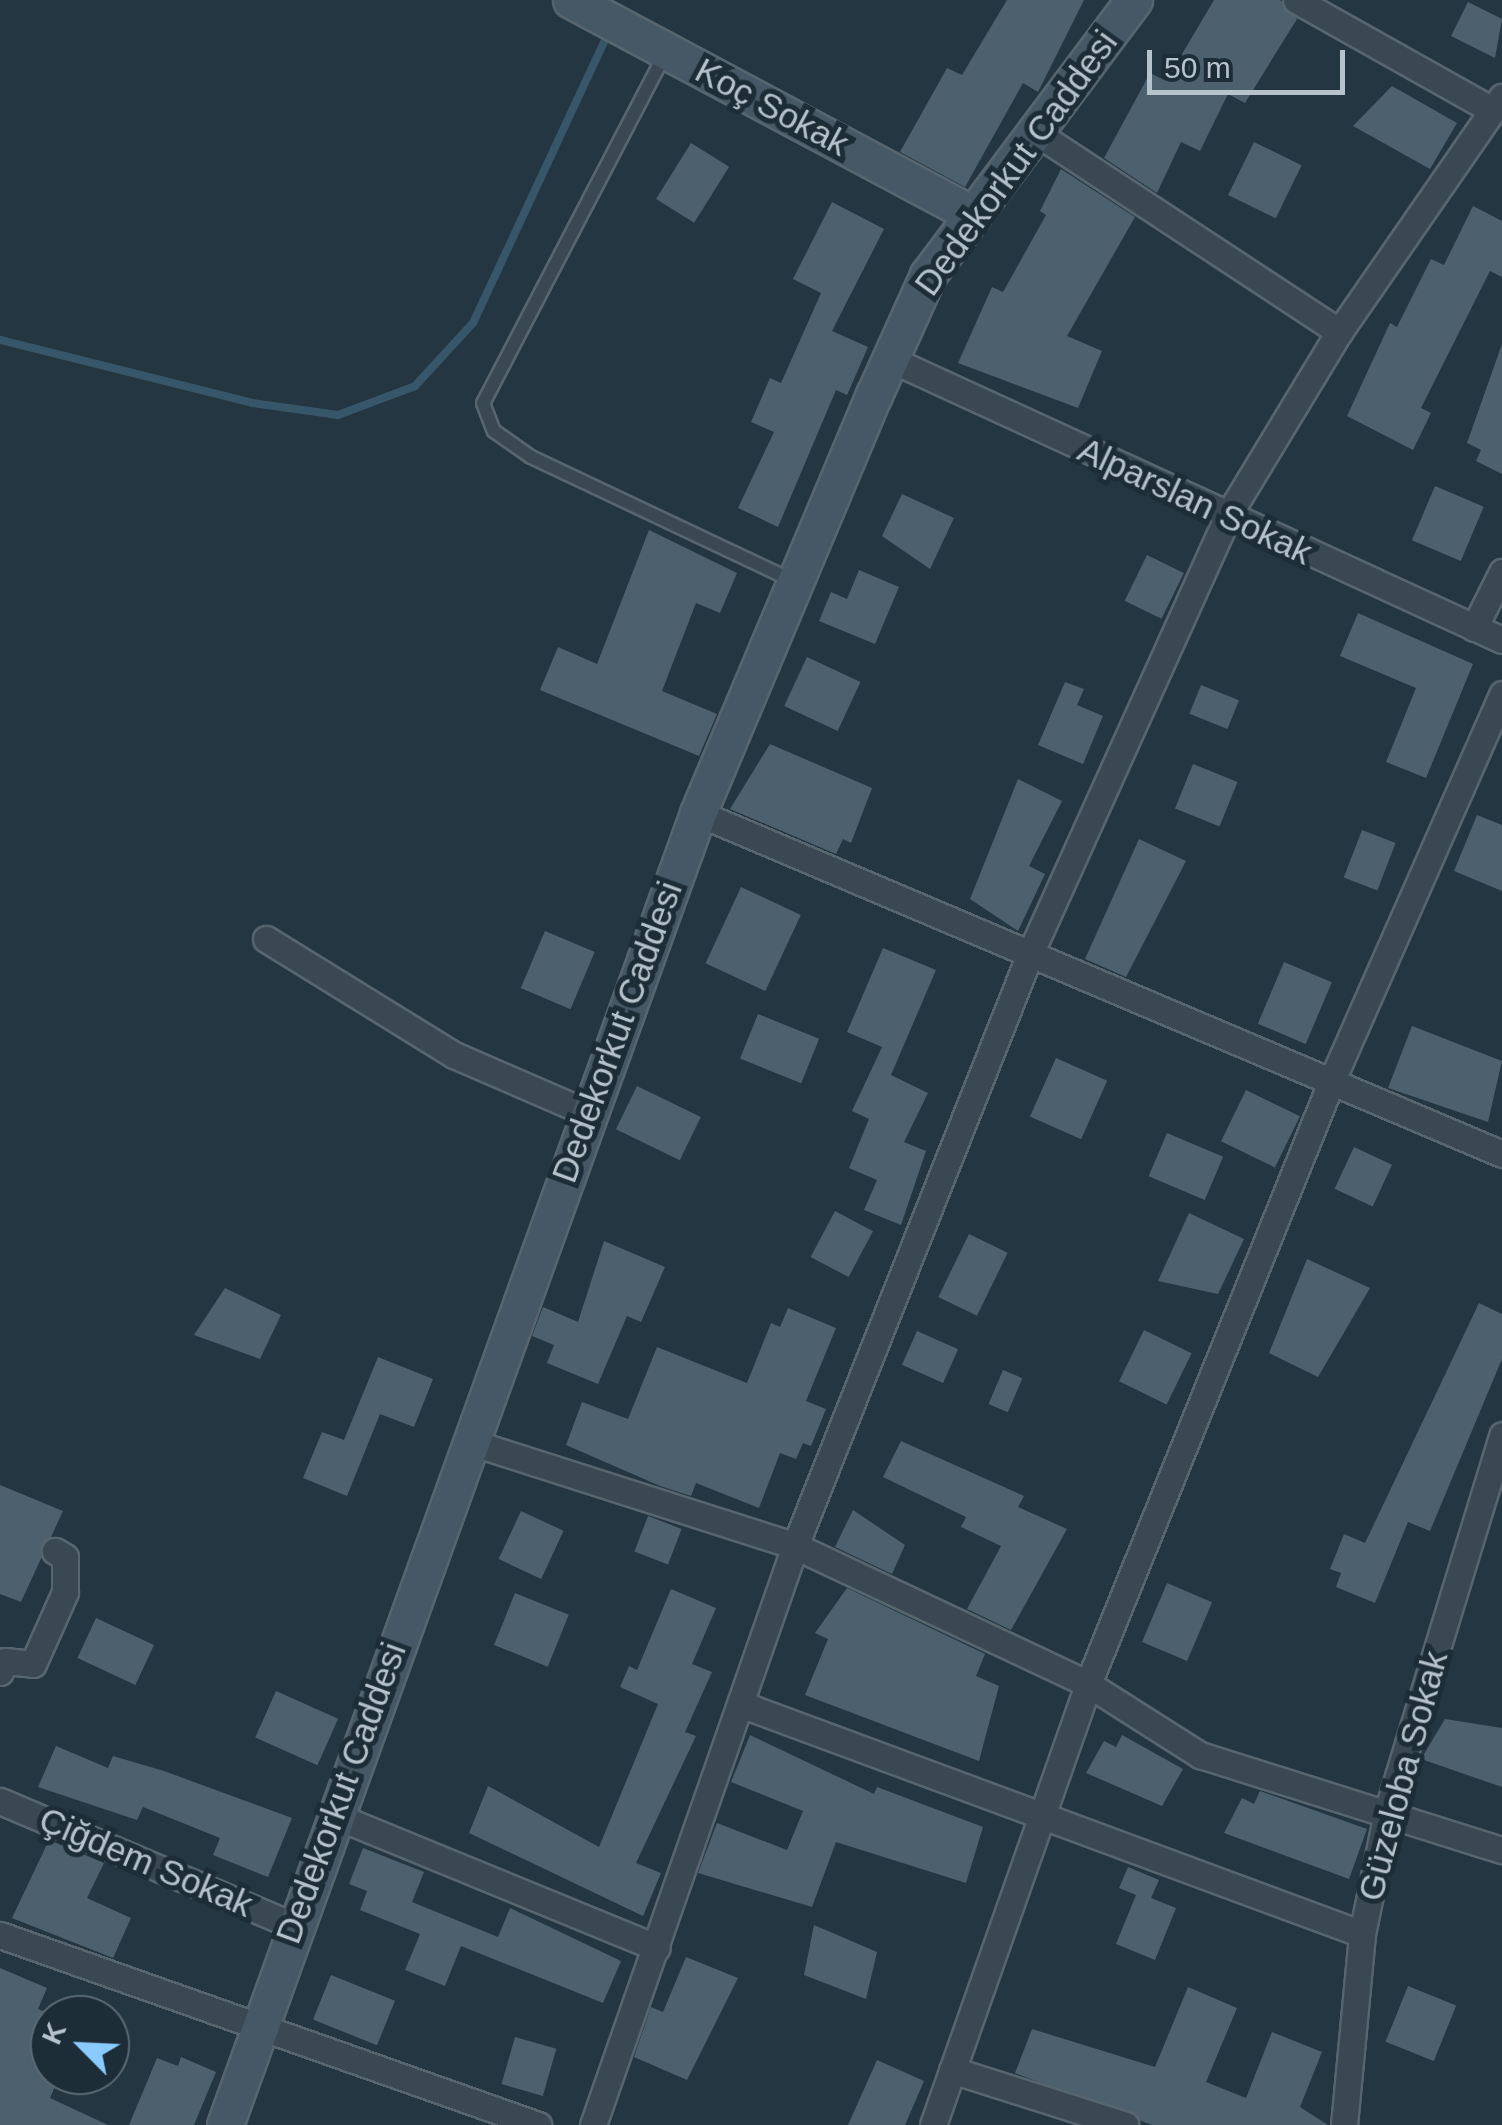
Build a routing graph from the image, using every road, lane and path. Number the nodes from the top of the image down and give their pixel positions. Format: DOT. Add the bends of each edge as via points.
graph roads {
  1 [pos="1134,0"];
  2 [pos="1296,0"];
  3 [pos="584,6"];
  4 [pos="667,50"];
  5 [pos="1496,103"];
  6 [pos="1035,132"];
  7 [pos="973,215"];
  8 [pos="1339,332"];
  9 [pos="890,359"];
  10 [pos="1227,518"];
  11 [pos="1502,572"];
  12 [pos="795,582"];
  13 [pos="1474,628"];
  14 [pos="1502,640"];
  15 [pos="1502,694"];
  16 [pos="698,813"];
  17 [pos="266,939"];
  18 [pos="1030,954"];
  19 [pos="1332,1080"];
  20 [pos="586,1112"];
  21 [pos="1502,1154"];
  22 [pos="1502,1435"];
  23 [pos="470,1442"];
  24 [pos="795,1546"];
  25 [pos="55,1551"];
  26 [pos="2,1663"];
  27 [pos="1088,1684"];
  28 [pos="743,1705"];
  29 [pos="0,1800"];
  30 [pos="1388,1809"];
  31 [pos="331,1814"];
  32 [pos="1040,1821"];
  33 [pos="1502,1850"];
  34 [pos="292,1925"];
  35 [pos="0,1934"];
  36 [pos="1362,1934"];
  37 [pos="657,1948"];
  38 [pos="260,2024"];
  39 [pos="952,2070"];
  40 [pos="225,2125"];
  41 [pos="538,2125"];
  42 [pos="592,2125"];
  43 [pos="933,2125"];
  44 [pos="1125,2125"];
  45 [pos="1344,2125"];
  1 -- 6 [label="street, Dedekorkut Caddesi"];
  2 -- 5 [label="street"];
  3 -- 4 [label="street, Koç Sokak"];
  4 -- 7 [label="street, Koç Sokak"];
  4 -- 12 [label="lane" via="483,403 494,431 531,457"];
  5 -- 8 [label="street"];
  6 -- 7 [label="street, Dedekorkut Caddesi"];
  6 -- 8 [label="street"];
  7 -- 9 [label="street, Dedekorkut Caddesi" via="928,275"];
  8 -- 10 [label="street"];
  9 -- 10 [label="street, Alparslan Sokak"];
  9 -- 12 [label="street, Dedekorkut Caddesi"];
  10 -- 13 [label="street, Alparslan Sokak"];
  10 -- 18 [label="street"];
  11 -- 13 [label="street"];
  12 -- 16 [label="street, Dedekorkut Caddesi"];
  13 -- 14 [label="street, Alparslan Sokak"];
  15 -- 19 [label="street"];
  16 -- 18 [label="street"];
  16 -- 20 [label="street, Dedekorkut Caddesi"];
  17 -- 20 [label="street" via="454,1056"];
  18 -- 19 [label="street"];
  18 -- 24 [label="street"];
  19 -- 21 [label="street"];
  19 -- 27 [label="street"];
  20 -- 23 [label="street, Dedekorkut Caddesi"];
  22 -- 30 [label="street, Güzeloba Sokak"];
  23 -- 24 [label="street"];
  23 -- 31 [label="street, Dedekorkut Caddesi"];
  24 -- 27 [label="street"];
  24 -- 28 [label="street"];
  25 -- 26 [label="street" via="65,1557 65,1592 33,1664"];
  27 -- 30 [label="street" via="1200,1755"];
  27 -- 32 [label="street"];
  28 -- 32 [label="street"];
  28 -- 37 [label="street"];
  29 -- 34 [label="street, Çiğdem Sokak"];
  30 -- 33 [label="street"];
  30 -- 36 [label="street, Güzeloba Sokak"];
  31 -- 34 [label="street, Dedekorkut Caddesi"];
  31 -- 37 [label="street"];
  32 -- 36 [label="street"];
  32 -- 39 [label="street"];
  34 -- 38 [label="street, Dedekorkut Caddesi"];
  35 -- 38 [label="street"];
  36 -- 45 [label="street, Güzeloba Sokak"];
  37 -- 42 [label="street"];
  38 -- 40 [label="street, Dedekorkut Caddesi"];
  38 -- 41 [label="street"];
  39 -- 43 [label="street"];
  39 -- 44 [label="street"];
}
